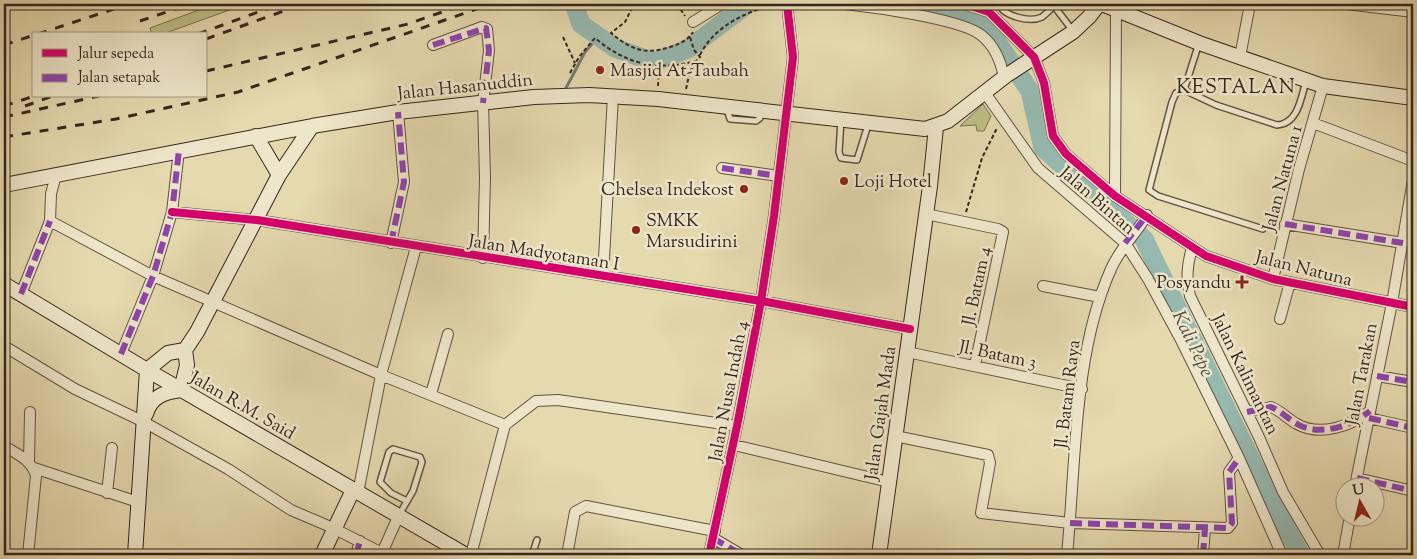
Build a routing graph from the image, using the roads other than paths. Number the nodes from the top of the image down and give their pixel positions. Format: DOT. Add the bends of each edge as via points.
graph roads {
  1 [pos="722,4"];
  2 [pos="787,4"];
  3 [pos="845,4"];
  4 [pos="965,4"];
  5 [pos="998,4"];
  6 [pos="1048,4"];
  7 [pos="1100,4"];
  8 [pos="1250,4"];
  9 [pos="1346,4"];
  10 [pos="1054,6"];
  11 [pos="987,8"];
  12 [pos="1116,9"];
  13 [pos="1413,12"];
  14 [pos="691,23"];
  15 [pos="1073,32"];
  16 [pos="1200,42"];
  17 [pos="433,44"];
  18 [pos="1240,57"];
  19 [pos="1031,59"];
  20 [pos="1006,77"];
  21 [pos="1306,80"];
  22 [pos="1323,86"];
  23 [pos="1184,90"];
  24 [pos="985,93"];
  25 [pos="613,96"];
  26 [pos="1413,98"];
  27 [pos="483,103"];
  28 [pos="398,112"];
  29 [pos="786,112"];
  30 [pos="840,120"];
  31 [pos="868,123"];
  32 [pos="1313,123"];
  33 [pos="312,126"];
  34 [pos="936,127"];
  35 [pos="256,136"];
  36 [pos="179,150"];
  37 [pos="1413,161"];
  38 [pos="722,168"];
  39 [pos="56,175"];
  40 [pos="280,175"];
  41 [pos="779,176"];
  42 [pos="1413,180"];
  43 [pos="4,185"];
  44 [pos="1115,196"];
  45 [pos="172,212"];
  46 [pos="926,214"];
  47 [pos="1146,218"];
  48 [pos="257,220"];
  49 [pos="50,221"];
  50 [pos="1285,224"];
  51 [pos="1263,229"];
  52 [pos="1129,239"];
  53 [pos="391,243"];
  54 [pos="1402,243"];
  55 [pos="416,247"];
  56 [pos="1192,248"];
  57 [pos="483,258"];
  58 [pos="153,276"];
  59 [pos="603,276"];
  60 [pos="1273,279"];
  61 [pos="1290,282"];
  62 [pos="4,284"];
  63 [pos="1043,286"];
  64 [pos="21,294"];
  65 [pos="1100,297"];
  66 [pos="214,301"];
  67 [pos="761,301"];
  68 [pos="1392,303"];
  69 [pos="1413,307"];
  70 [pos="1280,319"];
  71 [pos="910,329"];
  72 [pos="448,334"];
  73 [pos="4,346"];
  74 [pos="185,350"];
  75 [pos="907,352"];
  76 [pos="121,354"];
  77 [pos="975,366"];
  78 [pos="147,370"];
  79 [pos="381,375"];
  80 [pos="1377,376"];
  81 [pos="1413,382"];
  82 [pos="1082,389"];
  83 [pos="181,390"];
  84 [pos="431,394"];
  85 [pos="30,412"];
  86 [pos="1247,412"];
  87 [pos="1370,415"];
  88 [pos="144,422"];
  89 [pos="505,425"];
  90 [pos="738,426"];
  91 [pos="1413,428"];
  92 [pos="896,436"];
  93 [pos="734,445"];
  94 [pos="4,446"];
  95 [pos="112,448"];
  96 [pos="1239,458"];
  97 [pos="32,465"];
  98 [pos="1357,476"];
  99 [pos="889,482"];
  100 [pos="1384,486"];
  101 [pos="1413,491"];
  102 [pos="355,492"];
  103 [pos="107,493"];
  104 [pos="391,493"];
  105 [pos="406,500"];
  106 [pos="138,502"];
  107 [pos="384,508"];
  108 [pos="398,517"];
  109 [pos="1070,523"];
  110 [pos="1348,526"];
  111 [pos="333,528"];
  112 [pos="1205,529"];
  113 [pos="714,534"];
  114 [pos="537,540"];
  115 [pos="360,541"];
  116 [pos="384,554"];
  117 [pos="28,555"];
  118 [pos="135,555"];
  119 [pos="322,555"];
  120 [pos="356,555"];
  121 [pos="466,555"];
  122 [pos="471,555"];
  123 [pos="532,555"];
  124 [pos="567,555"];
  125 [pos="709,555"];
  126 [pos="742,555"];
  127 [pos="879,555"];
  128 [pos="1066,555"];
  129 [pos="1203,555"];
  130 [pos="1282,555"];
  131 [pos="1320,555"];
  132 [pos="1343,555"];
  1 -- 14 [label="street"];
  2 -- 29 [label="street, Jalan Nusa Indah 4" via="793,57"];
  3 -- 20 [label="street" via="967,27 994,49"];
  4 -- 11 [label="street"];
  5 -- 10 [label="lane" via="1019,18 1041,17"];
  6 -- 10 [label="lane"];
  7 -- 12 [label="main road"];
  7 -- 15 [label="main road"];
  8 -- 18 [label="street"];
  9 -- 13 [label="street"];
  10 -- 15 [label="lane"];
  11 -- 19 [label="street"];
  12 -- 16 [label="main road"];
  12 -- 44 [label="street"];
  15 -- 19 [label="main road"];
  16 -- 18 [label="main road"];
  16 -- 23 [label="lane"];
  17 -- 27 [label="street" via="486,28 489,50"];
  18 -- 21 [label="main road"];
  19 -- 20 [label="main road"];
  19 -- 44 [label="street" via="1044,83 1053,136 1066,154"];
  20 -- 24 [label="main road"];
  21 -- 22 [label="main road"];
  21 -- 23 [label="lane" via="1293,118 1276,125 1216,106"];
  22 -- 26 [label="main road"];
  22 -- 32 [label="street, Jalan Natuna 1"];
  23 -- 51 [label="lane" via="1176,93 1172,102 1149,190 1158,196"];
  24 -- 34 [label="main road"];
  24 -- 52 [label="street, Jalan Bintan" via="1027,154 1048,178"];
  25 -- 27 [label="main road, Jalan Hasanuddin" via="534,96"];
  25 -- 29 [label="main road, Jalan Hasanuddin"];
  25 -- 59 [label="street"];
  27 -- 28 [label="main road, Jalan Hasanuddin"];
  27 -- 57 [label="street"];
  28 -- 33 [label="main road, Jalan Hasanuddin"];
  28 -- 53 [label="street" via="404,182"];
  29 -- 30 [label="main road, Jalan Hasanuddin"];
  29 -- 41 [label="street, Jalan Nusa Indah 4"];
  30 -- 31 [label="main road, Jalan Hasanuddin"];
  30 -- 31 [label="lane" via="840,155 855,161 860,155"];
  31 -- 34 [label="main road, Jalan Hasanuddin" via="915,129"];
  32 -- 37 [label="street"];
  32 -- 50 [label="street, Jalan Natuna 1"];
  33 -- 35 [label="main road, Jalan Hasanuddin"];
  33 -- 40 [label="main road"];
  34 -- 46 [label="main road, Jalan Gajah Mada"];
  35 -- 36 [label="main road, Jalan Hasanuddin"];
  35 -- 40 [label="main road"];
  36 -- 39 [label="main road, Jalan Hasanuddin"];
  36 -- 45 [label="street"];
  38 -- 41 [label="street"];
  39 -- 43 [label="main road, Jalan Hasanuddin"];
  39 -- 49 [label="street" via="51,194"];
  40 -- 48 [label="main road"];
  41 -- 67 [label="street, Jalan Nusa Indah 4"];
  42 -- 54 [label="street, Jalan Tarakan"];
  44 -- 47 [label="street"];
  45 -- 48 [label="street, Jalan Madyotaman I"];
  45 -- 58 [label="street"];
  46 -- 71 [label="main road, Jalan Gajah Mada"];
  46 -- 77 [label="street, Jl. Batam 4" via="1002,230"];
  47 -- 52 [label="street, Jl. Batam Raya"];
  47 -- 56 [label="street"];
  48 -- 53 [label="street, Jalan Madyotaman I"];
  48 -- 66 [label="main road"];
  49 -- 58 [label="street" via="84,242"];
  49 -- 64 [label="street"];
  50 -- 54 [label="street"];
  50 -- 60 [label="street, Jalan Natuna 1"];
  52 -- 65 [label="street, Jl. Batam Raya"];
  52 -- 96 [label="street, Jalan Bintan"];
  53 -- 55 [label="street, Jalan Madyotaman I"];
  54 -- 68 [label="street, Jalan Tarakan"];
  55 -- 57 [label="street, Jalan Madyotaman I"];
  55 -- 79 [label="street"];
  56 -- 60 [label="street, Jalan Natuna"];
  56 -- 86 [label="street, Jalan Kalimantan" via="1187,272 1190,296"];
  57 -- 59 [label="street, Jalan Madyotaman I"];
  58 -- 66 [label="street"];
  58 -- 76 [label="street"];
  59 -- 67 [label="street, Jalan Madyotaman I"];
  60 -- 61 [label="street, Jalan Natuna"];
  61 -- 68 [label="street, Jalan Natuna"];
  61 -- 70 [label="street"];
  62 -- 64 [label="main road, Jalan R.M. Said"];
  63 -- 65 [label="street"];
  64 -- 76 [label="main road, Jalan R.M. Said"];
  65 -- 82 [label="street, Jl. Batam Raya" via="1089,336"];
  66 -- 74 [label="main road"];
  66 -- 79 [label="street"];
  67 -- 71 [label="street, Jalan Madyotaman I"];
  67 -- 90 [label="street, Jalan Nusa Indah 4"];
  68 -- 69 [label="street, Jalan Natuna"];
  68 -- 80 [label="street, Jalan Tarakan"];
  71 -- 75 [label="main road, Jalan Gajah Mada"];
  72 -- 84 [label="street"];
  73 -- 88 [label="street" via="75,389"];
  74 -- 78 [label="main road" via="168,353"];
  74 -- 83 [label="main road" via="187,365"];
  75 -- 77 [label="street, Jl. Batam 3"];
  75 -- 92 [label="main road, Jalan Gajah Mada"];
  76 -- 78 [label="main road, Jalan R.M. Said"];
  77 -- 82 [label="street, Jl. Batam 3"];
  78 -- 83 [label="main road, Jalan R.M. Said"];
  78 -- 88 [label="main road"];
  79 -- 84 [label="street"];
  79 -- 102 [label="street"];
  80 -- 81 [label="street"];
  80 -- 87 [label="street, Jalan Tarakan"];
  82 -- 109 [label="street, Jl. Batam Raya"];
  83 -- 88 [label="main road" via="159,395 152,402"];
  83 -- 102 [label="main road, Jalan R.M. Said"];
  84 -- 89 [label="street"];
  85 -- 97 [label="street"];
  86 -- 87 [label="street" via="1271,407 1298,424 1322,430"];
  86 -- 131 [label="street, Jalan Kalimantan" via="1283,492"];
  87 -- 91 [label="street"];
  87 -- 98 [label="street, Jalan Tarakan"];
  88 -- 106 [label="main road"];
  88 -- 111 [label="street" via="235,472 291,510"];
  89 -- 90 [label="street" via="527,407 545,399"];
  89 -- 122 [label="street"];
  90 -- 93 [label="street, Jalan Nusa Indah 4"];
  92 -- 99 [label="main road, Jalan Gajah Mada"];
  92 -- 109 [label="street" via="988,455 990,463 982,512"];
  93 -- 99 [label="street"];
  93 -- 113 [label="street, Jalan Nusa Indah 4"];
  94 -- 97 [label="street"];
  95 -- 103 [label="street"];
  96 -- 112 [label="street" via="1229,472 1231,526"];
  96 -- 130 [label="street, Jalan Bintan"];
  97 -- 103 [label="street"];
  97 -- 117 [label="street" via="36,484"];
  99 -- 127 [label="main road, Jalan Gajah Mada"];
  100 -- 101 [label="street"];
  102 -- 107 [label="main road, Jalan R.M. Said"];
  102 -- 111 [label="main road"];
  103 -- 106 [label="street"];
  104 -- 105 [label="lane"];
  104 -- 105 [label="lane" via="379,480 388,452 397,449 420,457 422,462 417,480"];
  104 -- 107 [label="lane"];
  105 -- 108 [label="lane"];
  106 -- 118 [label="main road"];
  107 -- 108 [label="main road, Jalan R.M. Said"];
  108 -- 116 [label="street"];
  108 -- 121 [label="main road, Jalan R.M. Said"];
  109 -- 112 [label="street"];
  109 -- 128 [label="street, Jl. Batam Raya"];
  110 -- 132 [label="street"];
  111 -- 115 [label="street"];
  111 -- 119 [label="main road"];
  112 -- 129 [label="street"];
  113 -- 124 [label="street" via="586,506 575,512"];
  113 -- 125 [label="street, Jalan Nusa Indah 4"];
  113 -- 126 [label="street"];
  114 -- 123 [label="lane"];
  115 -- 116 [label="street"];
  115 -- 120 [label="street"];
}
